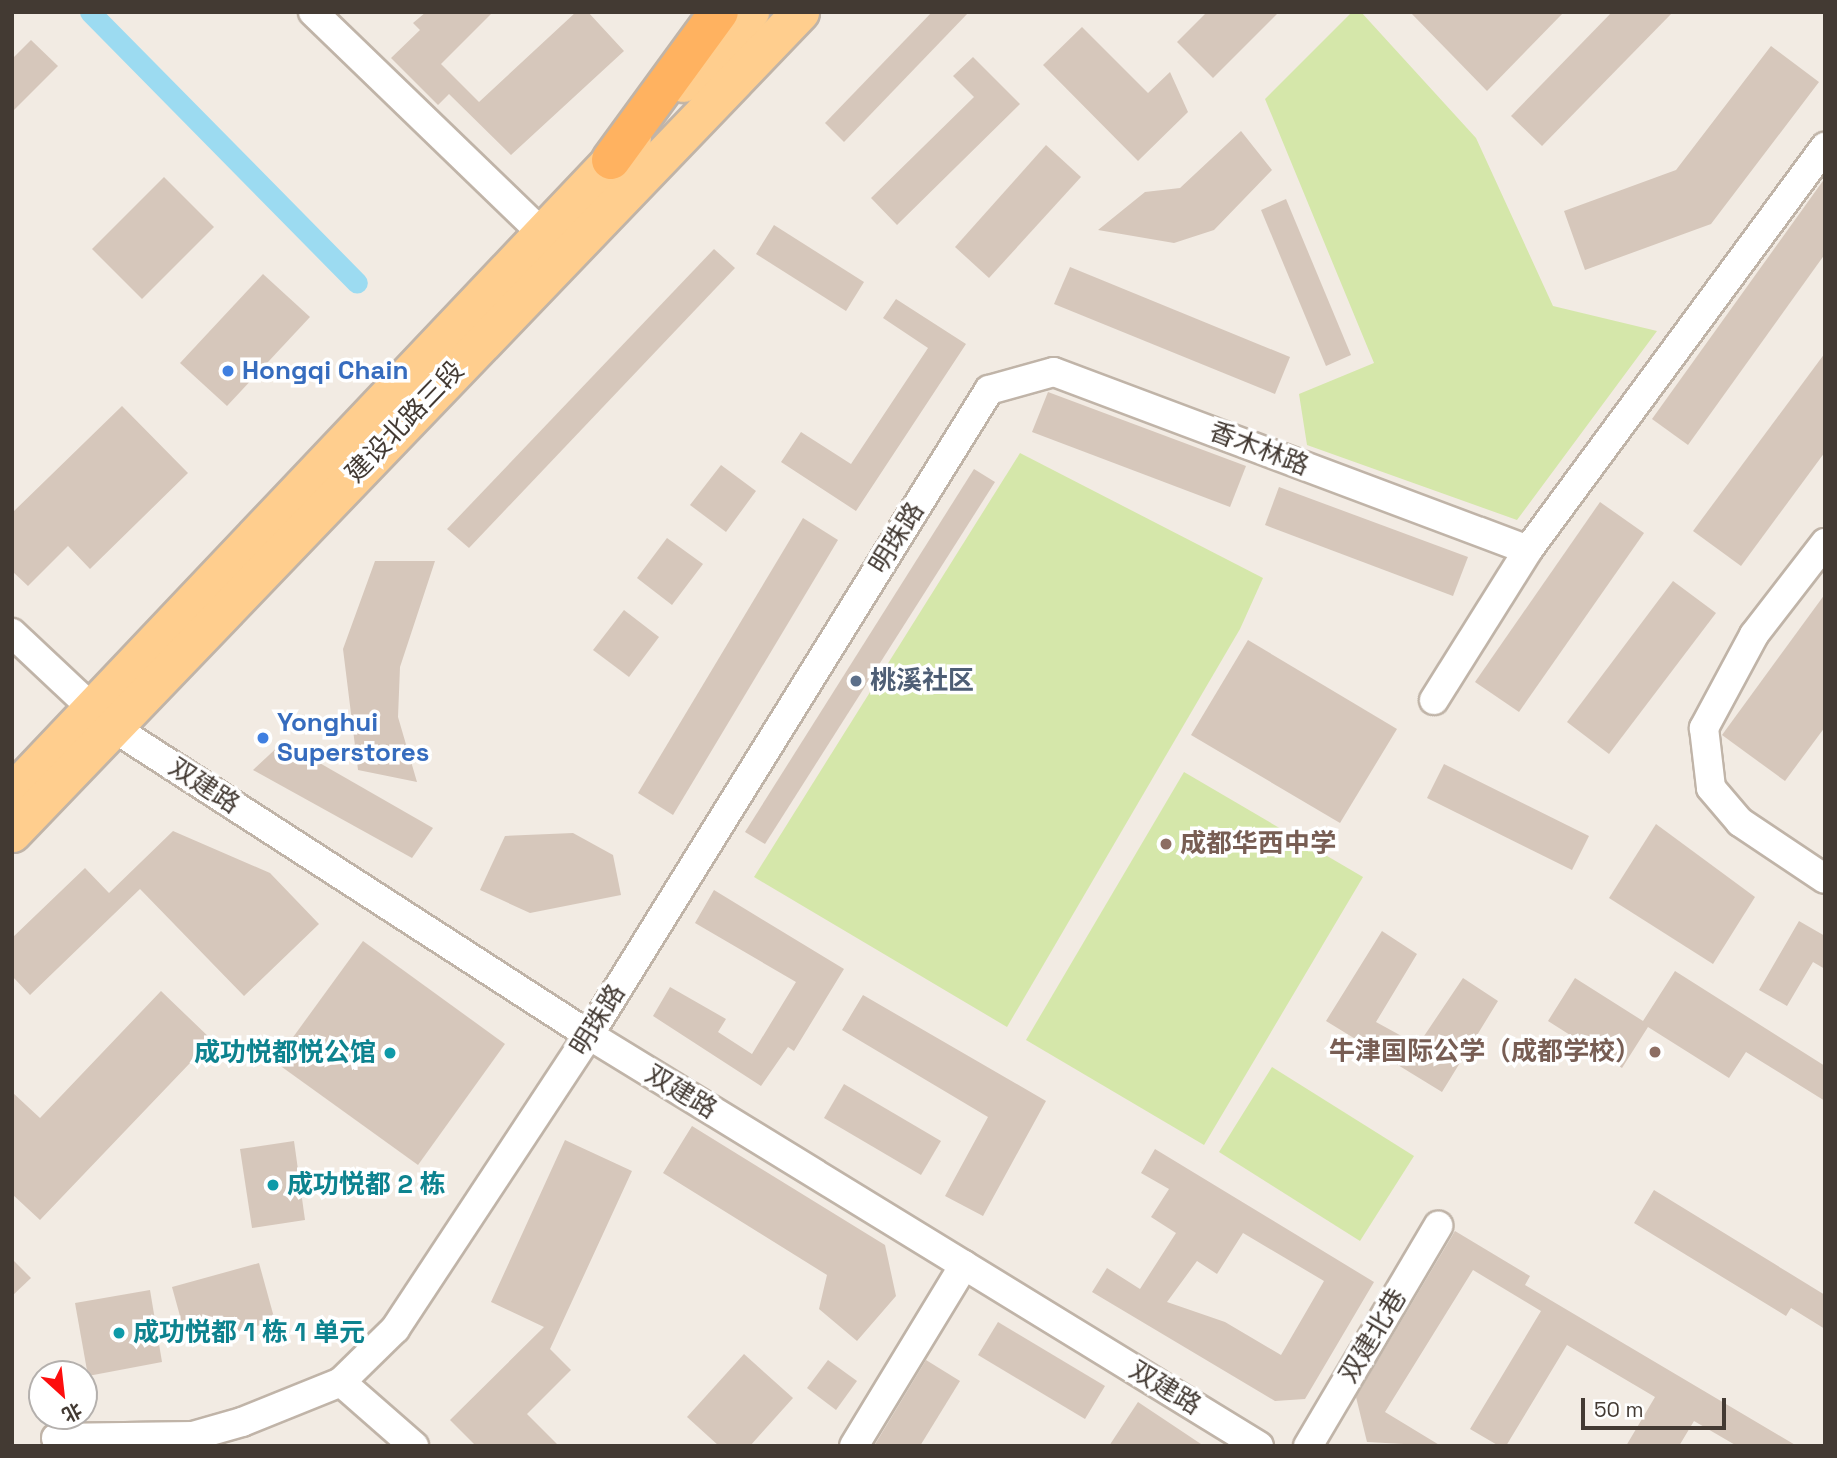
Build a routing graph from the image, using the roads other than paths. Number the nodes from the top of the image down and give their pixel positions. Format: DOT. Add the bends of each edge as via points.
graph roads {
  1 [pos="313,12"];
  2 [pos="719,12"];
  3 [pos="750,12"];
  4 [pos="800,12"];
  5 [pos="1825,147"];
  6 [pos="611,160"];
  7 [pos="542,233"];
  8 [pos="989,390"];
  9 [pos="1825,543"];
  10 [pos="1528,550"];
  11 [pos="12,633"];
  12 [pos="1434,700"];
  13 [pos="101,716"];
  14 [pos="12,792"];
  15 [pos="12,833"];
  16 [pos="1825,879"];
  17 [pos="589,1035"];
  18 [pos="1438,1226"];
  19 [pos="964,1265"];
  20 [pos="341,1382"];
  21 [pos="56,1437"];
  22 [pos="414,1446"];
  23 [pos="854,1446"];
  24 [pos="1259,1446"];
  25 [pos="1308,1446"];
  1 -- 7 [label="street"];
  2 -- 6 [label="highway"];
  3 -- 6 [label="main road, 建设北路三段"];
  4 -- 13 [label="main road, 建设北路三段"];
  5 -- 10 [label="street"];
  6 -- 7 [label="main road, 建设北路三段"];
  7 -- 13 [label="main road, 建设北路三段"];
  8 -- 10 [label="street, 香木林路" via="1054,372"];
  8 -- 17 [label="street, 明珠路"];
  9 -- 16 [label="street" via="1754,635 1704,728 1711,788 1740,822"];
  10 -- 12 [label="street"];
  11 -- 13 [label="street, 双建路"];
  13 -- 14 [label="main road, 建设北路三段"];
  13 -- 15 [label="main road, 建设北路三段"];
  13 -- 17 [label="street, 双建路"];
  17 -- 19 [label="street, 双建路"];
  17 -- 20 [label="street, 明珠路" via="395,1329"];
  18 -- 25 [label="street, 双建北巷"];
  19 -- 23 [label="street"];
  19 -- 24 [label="street, 双建路"];
  20 -- 21 [label="street, 明珠路" via="193,1436"];
  20 -- 22 [label="street"];
}
